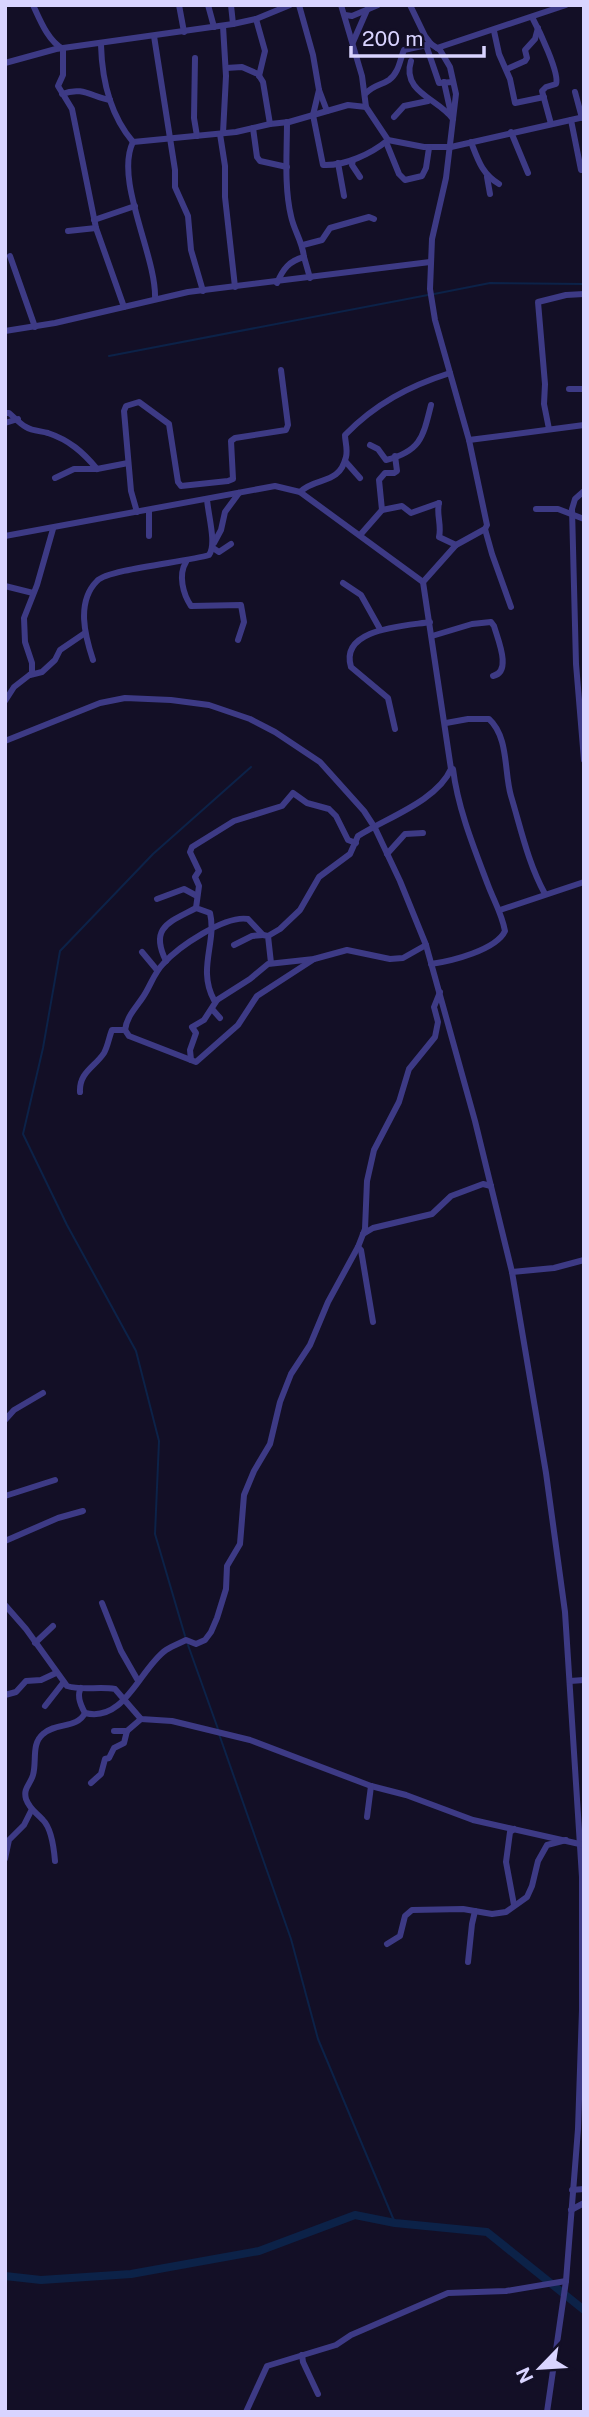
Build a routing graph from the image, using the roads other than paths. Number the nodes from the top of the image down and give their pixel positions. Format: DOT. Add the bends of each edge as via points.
graph roads {
  1 [pos="33,5"];
  2 [pos="179,5"];
  3 [pos="208,5"];
  4 [pos="231,5"];
  5 [pos="290,5"];
  6 [pos="299,5"];
  7 [pos="341,5"];
  8 [pos="378,5"];
  9 [pos="410,5"];
  10 [pos="566,5"];
  11 [pos="367,10"];
  12 [pos="345,15"];
  13 [pos="533,17"];
  14 [pos="256,19"];
  15 [pos="233,24"];
  16 [pos="223,26"];
  17 [pos="214,27"];
  18 [pos="538,28"];
  19 [pos="494,31"];
  20 [pos="184,32"];
  21 [pos="154,36"];
  22 [pos="353,42"];
  23 [pos="101,44"];
  24 [pos="432,46"];
  25 [pos="63,49"];
  26 [pos="428,56"];
  27 [pos="195,58"];
  28 [pos="402,60"];
  29 [pos="411,61"];
  30 [pos="5,63"];
  31 [pos="226,68"];
  32 [pos="507,69"];
  33 [pos="259,76"];
  34 [pos="444,82"];
  35 [pos="453,82"];
  36 [pos="319,90"];
  37 [pos="575,92"];
  38 [pos="62,93"];
  39 [pos="365,94"];
  40 [pos="544,97"];
  41 [pos="110,100"];
  42 [pos="398,100"];
  43 [pos="430,101"];
  44 [pos="404,106"];
  45 [pos="366,107"];
  46 [pos="327,111"];
  47 [pos="313,115"];
  48 [pos="450,116"];
  49 [pos="394,117"];
  50 [pos="583,118"];
  51 [pos="571,120"];
  52 [pos="287,122"];
  53 [pos="270,124"];
  54 [pos="551,124"];
  55 [pos="253,128"];
  56 [pos="511,132"];
  57 [pos="222,133"];
  58 [pos="197,136"];
  59 [pos="170,139"];
  60 [pos="390,141"];
  61 [pos="133,142"];
  62 [pos="471,142"];
  63 [pos="451,147"];
  64 [pos="429,148"];
  65 [pos="353,160"];
  66 [pos="338,163"];
  67 [pos="287,167"];
  68 [pos="581,170"];
  69 [pos="528,173"];
  70 [pos="360,177"];
  71 [pos="487,177"];
  72 [pos="499,184"];
  73 [pos="490,194"];
  74 [pos="344,195"];
  75 [pos="135,206"];
  76 [pos="374,219"];
  77 [pos="94,220"];
  78 [pos="96,228"];
  79 [pos="68,231"];
  80 [pos="303,245"];
  81 [pos="10,256"];
  82 [pos="304,257"];
  83 [pos="430,262"];
  84 [pos="310,278"];
  85 [pos="278,283"];
  86 [pos="235,288"];
  87 [pos="203,291"];
  88 [pos="584,294"];
  89 [pos="155,299"];
  90 [pos="124,307"];
  91 [pos="35,327"];
  92 [pos="5,331"];
  93 [pos="281,370"];
  94 [pos="450,373"];
  95 [pos="569,389"];
  96 [pos="584,389"];
  97 [pos="431,405"];
  98 [pos="5,413"];
  99 [pos="18,419"];
  100 [pos="5,424"];
  101 [pos="584,425"];
  102 [pos="549,429"];
  103 [pos="469,440"];
  104 [pos="370,445"];
  105 [pos="395,456"];
  106 [pos="345,461"];
  107 [pos="128,463"];
  108 [pos="97,469"];
  109 [pos="55,478"];
  110 [pos="360,478"];
  111 [pos="584,491"];
  112 [pos="300,492"];
  113 [pos="239,493"];
  114 [pos="206,499"];
  115 [pos="572,503"];
  116 [pos="536,509"];
  117 [pos="558,509"];
  118 [pos="149,510"];
  119 [pos="382,510"];
  120 [pos="137,512"];
  121 [pos="572,514"];
  122 [pos="584,519"];
  123 [pos="52,529"];
  124 [pos="485,529"];
  125 [pos="360,534"];
  126 [pos="5,536"];
  127 [pos="149,537"];
  128 [pos="231,544"];
  129 [pos="213,545"];
  130 [pos="456,545"];
  131 [pos="186,562"];
  132 [pos="423,582"];
  133 [pos="343,583"];
  134 [pos="5,586"];
  135 [pos="33,593"];
  136 [pos="511,607"];
  137 [pos="430,622"];
  138 [pos="380,629"];
  139 [pos="85,634"];
  140 [pos="432,636"];
  141 [pos="238,640"];
  142 [pos="93,660"];
  143 [pos="30,676"];
  144 [pos="493,676"];
  145 [pos="581,688"];
  146 [pos="5,701"];
  147 [pos="446,723"];
  148 [pos="395,729"];
  149 [pos="5,741"];
  150 [pos="451,757"];
  151 [pos="584,760"];
  152 [pos="375,828"];
  153 [pos="423,834"];
  154 [pos="356,843"];
  155 [pos="387,854"];
  156 [pos="583,882"];
  157 [pos="584,892"];
  158 [pos="545,894"];
  159 [pos="197,897"];
  160 [pos="157,899"];
  161 [pos="196,908"];
  162 [pos="500,910"];
  163 [pos="213,929"];
  164 [pos="266,935"];
  165 [pos="234,945"];
  166 [pos="426,945"];
  167 [pos="142,952"];
  168 [pos="314,959"];
  169 [pos="166,961"];
  170 [pos="271,963"];
  171 [pos="431,964"];
  172 [pos="157,970"];
  173 [pos="440,992"];
  174 [pos="217,1000"];
  175 [pos="212,1009"];
  176 [pos="220,1018"];
  177 [pos="124,1030"];
  178 [pos="191,1060"];
  179 [pos="80,1092"];
  180 [pos="491,1186"];
  181 [pos="361,1235"];
  182 [pos="358,1247"];
  183 [pos="584,1260"];
  184 [pos="512,1272"];
  185 [pos="373,1322"];
  186 [pos="43,1393"];
  187 [pos="5,1420"];
  188 [pos="55,1480"];
  189 [pos="5,1496"];
  190 [pos="83,1511"];
  191 [pos="5,1541"];
  192 [pos="102,1603"];
  193 [pos="5,1605"];
  194 [pos="53,1626"];
  195 [pos="35,1643"];
  196 [pos="56,1673"];
  197 [pos="137,1679"];
  198 [pos="584,1680"];
  199 [pos="570,1681"];
  200 [pos="64,1683"];
  201 [pos="80,1688"];
  202 [pos="5,1695"];
  203 [pos="125,1699"];
  204 [pos="45,1706"];
  205 [pos="85,1713"];
  206 [pos="141,1719"];
  207 [pos="114,1731"];
  208 [pos="127,1731"];
  209 [pos="91,1783"];
  210 [pos="371,1786"];
  211 [pos="31,1811"];
  212 [pos="367,1817"];
  213 [pos="514,1829"];
  214 [pos="566,1839"];
  215 [pos="581,1844"];
  216 [pos="5,1859"];
  217 [pos="55,1861"];
  218 [pos="514,1905"];
  219 [pos="475,1911"];
  220 [pos="583,1912"];
  221 [pos="387,1944"];
  222 [pos="468,1962"];
  223 [pos="584,2189"];
  224 [pos="572,2190"];
  225 [pos="584,2203"];
  226 [pos="571,2210"];
  227 [pos="566,2281"];
  228 [pos="302,2355"];
  229 [pos="318,2394"];
  230 [pos="246,2412"];
  231 [pos="547,2412"];
  1 -- 25 [label="street" via="50,37"];
  2 -- 20 [label="street"];
  3 -- 17 [label="street"];
  4 -- 15 [label="street"];
  5 -- 14 [label="street"];
  6 -- 36 [label="street"];
  7 -- 12 [label="street"];
  8 -- 11 [label="street"];
  9 -- 24 [label="street"];
  10 -- 13 [label="street"];
  11 -- 12 [label="street"];
  11 -- 22 [label="street"];
  12 -- 22 [label="street"];
  13 -- 18 [label="street"];
  13 -- 19 [label="street"];
  14 -- 15 [label="street"];
  14 -- 33 [label="street" via="265,51"];
  15 -- 16 [label="street"];
  16 -- 17 [label="street"];
  16 -- 31 [label="street"];
  17 -- 20 [label="street"];
  18 -- 32 [label="street" via="525,50 525,61"];
  18 -- 40 [label="street" via="558,78 542,91"];
  19 -- 24 [label="street"];
  19 -- 32 [label="street"];
  20 -- 21 [label="street"];
  21 -- 23 [label="street"];
  21 -- 59 [label="street"];
  22 -- 39 [label="street"];
  23 -- 25 [label="street"];
  23 -- 41 [label="street"];
  24 -- 26 [label="street"];
  24 -- 28 [label="street" via="404,50"];
  24 -- 35 [label="street" via="450,67"];
  25 -- 30 [label="street"];
  25 -- 38 [label="street" via="58,86"];
  26 -- 29 [label="street"];
  26 -- 34 [label="street" via="439,83"];
  27 -- 58 [label="street"];
  28 -- 29 [label="street"];
  28 -- 39 [label="street" via="391,78"];
  29 -- 43 [label="street" via="414,86"];
  31 -- 33 [label="street" via="242,67"];
  31 -- 57 [label="street"];
  32 -- 40 [label="street" via="515,103"];
  33 -- 53 [label="street"];
  34 -- 35 [label="street"];
  34 -- 48 [label="street"];
  35 -- 48 [label="street" via="456,94"];
  36 -- 46 [label="street"];
  36 -- 47 [label="street"];
  37 -- 50 [label="street"];
  38 -- 41 [label="street" via="83,91"];
  38 -- 77 [label="street" via="72,109"];
  39 -- 45 [label="street"];
  40 -- 54 [label="street"];
  41 -- 61 [label="street" via="121,128"];
  42 -- 44 [label="street"];
  43 -- 44 [label="street"];
  43 -- 48 [label="street" via="444,107"];
  44 -- 49 [label="street"];
  45 -- 46 [label="street" via="348,105"];
  45 -- 60 [label="street"];
  46 -- 47 [label="street"];
  47 -- 52 [label="street"];
  47 -- 66 [label="street" via="323,165"];
  48 -- 63 [label="street"];
  50 -- 51 [label="street"];
  51 -- 54 [label="street"];
  51 -- 68 [label="street"];
  52 -- 53 [label="street"];
  52 -- 67 [label="street"];
  53 -- 55 [label="street"];
  54 -- 56 [label="street"];
  55 -- 57 [label="street"];
  55 -- 67 [label="street" via="260,161"];
  56 -- 62 [label="street"];
  56 -- 69 [label="street"];
  57 -- 58 [label="street"];
  57 -- 86 [label="street"];
  58 -- 59 [label="street"];
  59 -- 61 [label="street"];
  59 -- 87 [label="street" via="176,187 188,216 191,250"];
  60 -- 64 [label="street"];
  60 -- 64 [label="street" via="405,180 422,176"];
  60 -- 65 [label="street"];
  61 -- 75 [label="street" via="128,156"];
  62 -- 63 [label="street"];
  62 -- 71 [label="street"];
  63 -- 64 [label="street"];
  63 -- 83 [label="street"];
  65 -- 66 [label="street"];
  65 -- 70 [label="street"];
  66 -- 74 [label="street"];
  67 -- 80 [label="street" via="291,217"];
  71 -- 72 [label="street"];
  71 -- 73 [label="street"];
  75 -- 77 [label="street"];
  75 -- 89 [label="street"];
  76 -- 80 [label="street" via="330,228 322,240"];
  77 -- 78 [label="street"];
  78 -- 79 [label="street"];
  78 -- 90 [label="street"];
  80 -- 82 [label="street"];
  81 -- 91 [label="street"];
  82 -- 84 [label="street"];
  82 -- 85 [label="street" via="290,262"];
  83 -- 84 [label="street"];
  83 -- 94 [label="street" via="432,307"];
  84 -- 85 [label="street"];
  85 -- 86 [label="street"];
  86 -- 87 [label="street"];
  87 -- 89 [label="street"];
  88 -- 102 [label="street" via="538,304"];
  89 -- 90 [label="street"];
  90 -- 91 [label="street"];
  91 -- 92 [label="street"];
  93 -- 107 [label="street" via="286,430 235,438 233,479 181,486 169,424 139,402 124,411"];
  94 -- 103 [label="street"];
  94 -- 106 [label="street" via="399,393 359,420 345,435"];
  95 -- 96 [label="street"];
  97 -- 105 [label="street" via="419,443"];
  98 -- 99 [label="street"];
  99 -- 100 [label="street"];
  99 -- 108 [label="street" via="25,427 72,445"];
  101 -- 102 [label="street"];
  102 -- 103 [label="street"];
  103 -- 124 [label="street"];
  104 -- 105 [label="street" via="384,459"];
  105 -- 119 [label="street" via="397,471 385,473 379,480"];
  106 -- 110 [label="street"];
  106 -- 112 [label="street" via="331,479"];
  107 -- 108 [label="street"];
  107 -- 120 [label="street"];
  108 -- 109 [label="street" via="74,469"];
  111 -- 115 [label="street"];
  112 -- 113 [label="street" via="275,486"];
  112 -- 125 [label="street"];
  113 -- 114 [label="street"];
  113 -- 129 [label="street" via="225,512"];
  114 -- 118 [label="street"];
  114 -- 129 [label="street"];
  115 -- 117 [label="street"];
  115 -- 121 [label="street"];
  116 -- 117 [label="street"];
  117 -- 121 [label="street"];
  118 -- 120 [label="street"];
  118 -- 127 [label="street"];
  119 -- 125 [label="street"];
  119 -- 130 [label="street" via="402,506 411,513 438,503 439,537"];
  120 -- 123 [label="street"];
  121 -- 122 [label="street"];
  121 -- 145 [label="street"];
  123 -- 126 [label="street"];
  123 -- 135 [label="street"];
  124 -- 130 [label="street"];
  124 -- 136 [label="street"];
  125 -- 132 [label="street"];
  128 -- 129 [label="street" via="219,552"];
  129 -- 131 [label="street" via="209,555"];
  130 -- 132 [label="street"];
  131 -- 139 [label="street" via="96,581 84,613"];
  131 -- 141 [label="street" via="183,586 191,607 240,605 244,622"];
  132 -- 137 [label="street"];
  133 -- 138 [label="street" via="361,595"];
  134 -- 135 [label="street"];
  135 -- 143 [label="street" via="23,630 33,668"];
  137 -- 138 [label="street"];
  137 -- 140 [label="street"];
  138 -- 148 [label="street" via="358,642 349,661 388,698"];
  139 -- 142 [label="street"];
  139 -- 143 [label="street" via="61,650 42,672"];
  140 -- 144 [label="street" via="491,622 503,664 502,671"];
  140 -- 147 [label="street"];
  143 -- 146 [label="street" via="14,687"];
  145 -- 151 [label="street"];
  147 -- 150 [label="street"];
  147 -- 158 [label="street" via="480,718 495,725 522,839"];
  149 -- 152 [label="street" via="113,700 146,698 209,705 250,719 320,762"];
  150 -- 152 [label="street" via="451,769 438,788"];
  150 -- 162 [label="street" via="467,827"];
  152 -- 154 [label="street" via="361,834"];
  152 -- 155 [label="street"];
  153 -- 155 [label="street" via="405,834"];
  154 -- 159 [label="street" via="348,840 329,808 307,803 293,793 282,806 234,821 192,847 200,871 195,877"];
  154 -- 164 [label="street" via="343,860 319,877 300,910"];
  155 -- 166 [label="street"];
  156 -- 157 [label="street"];
  156 -- 158 [label="street"];
  158 -- 162 [label="street"];
  159 -- 160 [label="street" via="184,889"];
  159 -- 161 [label="street"];
  161 -- 163 [label="street" via="210,913"];
  161 -- 169 [label="street" via="161,930 159,944"];
  162 -- 171 [label="street" via="505,931 497,942"];
  163 -- 164 [label="street" via="245,917"];
  163 -- 169 [label="street"];
  163 -- 174 [label="street" via="206,956 207,976 210,993"];
  164 -- 165 [label="street"];
  164 -- 170 [label="street"];
  166 -- 168 [label="street" via="402,958 347,950"];
  166 -- 171 [label="street"];
  167 -- 172 [label="street"];
  168 -- 170 [label="street"];
  168 -- 178 [label="street" via="257,996 230,1033 203,1058"];
  169 -- 172 [label="street"];
  170 -- 174 [label="street"];
  171 -- 173 [label="street"];
  172 -- 177 [label="street"];
  173 -- 180 [label="street"];
  173 -- 181 [label="street" via="434,1007 435,1037 409,1069 399,1102 374,1150 367,1181 367,1224"];
  174 -- 175 [label="street"];
  175 -- 176 [label="street"];
  175 -- 178 [label="street" via="192,1027 196,1033"];
  177 -- 178 [label="street"];
  177 -- 179 [label="street" via="112,1030 104,1054 85,1073"];
  180 -- 181 [label="street" via="484,1184 451,1196 432,1214"];
  180 -- 184 [label="street"];
  181 -- 182 [label="street"];
  182 -- 185 [label="street"];
  182 -- 197 [label="street" via="294,1368 270,1444 244,1496 240,1544 227,1566 226,1589 211,1632 195,1644 187,1640 165,1650"];
  183 -- 184 [label="street"];
  184 -- 199 [label="street" via="557,1546"];
  186 -- 187 [label="street"];
  188 -- 189 [label="street"];
  190 -- 191 [label="street"];
  192 -- 197 [label="street"];
  193 -- 195 [label="street"];
  194 -- 195 [label="street"];
  195 -- 196 [label="street"];
  196 -- 200 [label="street"];
  196 -- 202 [label="street" via="26,1681 16,1692"];
  197 -- 203 [label="street"];
  198 -- 199 [label="street"];
  199 -- 215 [label="street"];
  200 -- 201 [label="street"];
  200 -- 204 [label="street"];
  201 -- 203 [label="street" via="115,1689"];
  201 -- 205 [label="street"];
  203 -- 205 [label="street" via="102,1714"];
  203 -- 206 [label="street"];
  205 -- 211 [label="street" via="79,1722 46,1731 37,1742 25,1796"];
  206 -- 208 [label="street"];
  206 -- 210 [label="street" via="172,1721 250,1740"];
  207 -- 208 [label="street"];
  208 -- 209 [label="street" via="124,1743 104,1759 101,1774"];
  210 -- 212 [label="street"];
  210 -- 213 [label="street"];
  211 -- 216 [label="street" via="9,1840"];
  211 -- 217 [label="street" via="49,1830"];
  213 -- 214 [label="street"];
  213 -- 218 [label="street" via="506,1862"];
  214 -- 215 [label="street"];
  214 -- 218 [label="street" via="547,1845 527,1897"];
  215 -- 220 [label="street"];
  218 -- 219 [label="street" via="500,1914"];
  219 -- 221 [label="street" via="412,1910 405,1916 400,1936"];
  219 -- 222 [label="street"];
  220 -- 224 [label="street" via="580,2082"];
  223 -- 224 [label="street"];
  224 -- 226 [label="street"];
  225 -- 226 [label="street"];
  226 -- 227 [label="street"];
  227 -- 228 [label="street" via="506,2291 448,2293 336,2345"];
  227 -- 231 [label="street"];
  228 -- 229 [label="street"];
  228 -- 230 [label="street" via="267,2366"];
}
